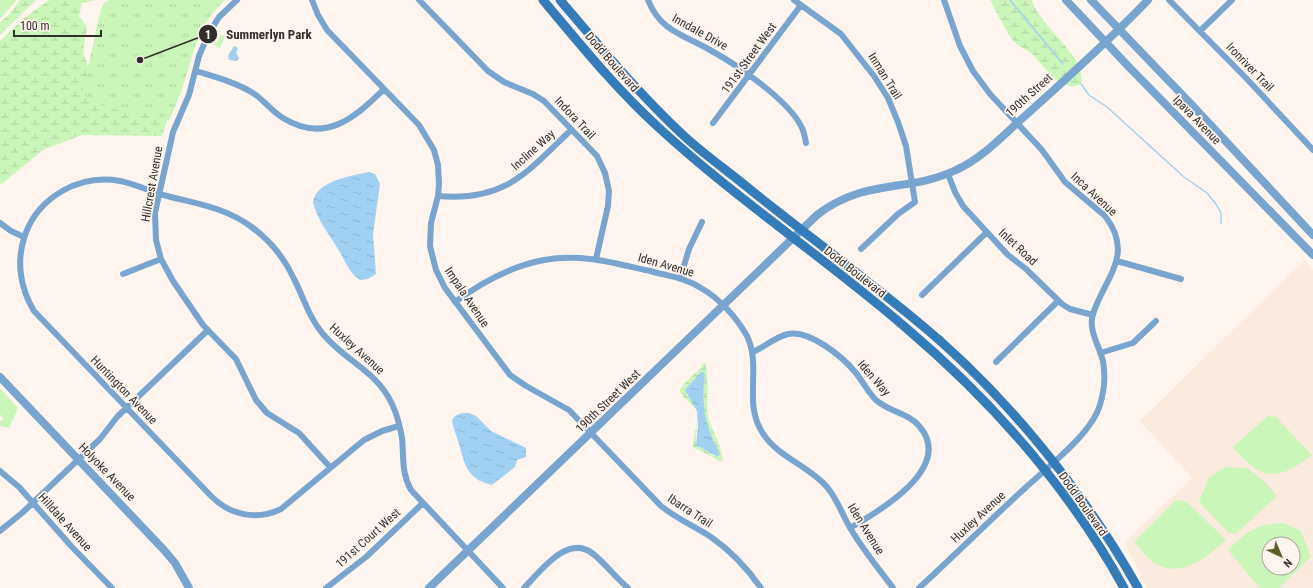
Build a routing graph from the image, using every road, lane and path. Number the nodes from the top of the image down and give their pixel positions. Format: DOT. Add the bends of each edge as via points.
graph roads {
  1 [pos="237,0"];
  2 [pos="312,0"];
  3 [pos="420,0"];
  4 [pos="543,0"];
  5 [pos="560,0"];
  6 [pos="648,0"];
  7 [pos="794,0"];
  8 [pos="944,0"];
  9 [pos="1066,0"];
  10 [pos="1091,0"];
  11 [pos="1148,0"];
  12 [pos="1169,0"];
  13 [pos="1232,0"];
  14 [pos="801,5"];
  15 [pos="1119,30"];
  16 [pos="1200,31"];
  17 [pos="1105,43"];
  18 [pos="196,71"];
  19 [pos="749,76"];
  20 [pos="384,89"];
  21 [pos="713,123"];
  22 [pos="1016,123"];
  23 [pos="571,130"];
  24 [pos="806,143"];
  25 [pos="1313,150"];
  26 [pos="948,174"];
  27 [pos="911,182"];
  28 [pos="159,194"];
  29 [pos="438,196"];
  30 [pos="702,222"];
  31 [pos="0,223"];
  32 [pos="802,230"];
  33 [pos="987,232"];
  34 [pos="1313,236"];
  35 [pos="24,237"];
  36 [pos="793,239"];
  37 [pos="861,249"];
  38 [pos="1313,255"];
  39 [pos="596,258"];
  40 [pos="161,259"];
  41 [pos="1117,261"];
  42 [pos="123,274"];
  43 [pos="680,279"];
  44 [pos="1181,279"];
  45 [pos="922,295"];
  46 [pos="1058,301"];
  47 [pos="455,302"];
  48 [pos="723,306"];
  49 [pos="1093,315"];
  50 [pos="1156,321"];
  51 [pos="208,330"];
  52 [pos="753,352"];
  53 [pos="1100,353"];
  54 [pos="996,362"];
  55 [pos="0,377"];
  56 [pos="126,409"];
  57 [pos="399,426"];
  58 [pos="591,433"];
  59 [pos="78,459"];
  60 [pos="1053,462"];
  61 [pos="330,467"];
  62 [pos="1044,470"];
  63 [pos="0,471"];
  64 [pos="33,503"];
  65 [pos="422,504"];
  66 [pos="850,528"];
  67 [pos="0,531"];
  68 [pos="468,551"];
  69 [pos="112,588"];
  70 [pos="189,588"];
  71 [pos="326,588"];
  72 [pos="429,588"];
  73 [pos="503,588"];
  74 [pos="524,588"];
  75 [pos="628,588"];
  76 [pos="761,588"];
  77 [pos="893,588"];
  78 [pos="919,588"];
  79 [pos="1124,588"];
  80 [pos="1138,588"];
  1 -- 18 [label="street, Hillcrest Avenue" via="219,17 208,35"];
  2 -- 20 [label="street, Impala Avenue" via="327,30"];
  3 -- 23 [label="street, Indora Trail" via="488,71 504,82 544,101"];
  4 -- 36 [label="main road, Dodd Boulevard" via="607,76 659,128"];
  5 -- 32 [label="main road, Dodd Boulevard" via="637,90 684,136"];
  6 -- 19 [label="street, Inndale Drive" via="667,28 713,52"];
  7 -- 14 [label="street, Inman Trail"];
  8 -- 22 [label="street, Inca Avenue" via="960,46 973,72"];
  9 -- 17 [label="street, Ipava Avenue"];
  10 -- 15 [label="street, Ipava Avenue"];
  11 -- 15 [label="street, 190th Street"];
  12 -- 16 [label="street, Ironriver Trail"];
  13 -- 16 [label="street"];
  14 -- 19 [label="street, 191st Street West"];
  14 -- 27 [label="street, Inman Trail" via="841,34 888,98 906,146"];
  15 -- 17 [label="street, 190th Street"];
  15 -- 34 [label="street, Ipava Avenue"];
  16 -- 25 [label="street, Ironriver Trail"];
  17 -- 22 [label="street, 190th Street"];
  17 -- 38 [label="street, Ipava Avenue"];
  18 -- 20 [label="street" via="242,87 260,98 283,118 308,127 326,127 346,122"];
  18 -- 28 [label="street, Hillcrest Avenue" via="172,137"];
  19 -- 21 [label="street, 191st Street West"];
  19 -- 24 [label="street, Inndale Drive" via="774,95 794,116 802,126"];
  20 -- 29 [label="street, Impala Avenue" via="419,125 430,141 438,164"];
  22 -- 26 [label="street, 190th Street" via="977,158"];
  22 -- 41 [label="street, Inca Avenue" via="1042,150 1065,182 1111,223 1117,239"];
  23 -- 29 [label="street, Incline Way" via="523,176 506,186 471,197"];
  23 -- 39 [label="street, Indora Trail" via="599,160 607,180 608,206"];
  26 -- 27 [label="street, 190th Street"];
  26 -- 33 [label="street, Inlet Road" via="959,199"];
  27 -- 32 [label="street, 190th Street" via="849,196 824,210"];
  27 -- 37 [label="street" via="915,202 898,214"];
  28 -- 35 [label="street, Huntington Avenue" via="114,180 95,180 78,184 44,204 32,219"];
  28 -- 40 [label="street, Hillcrest Avenue" via="155,226"];
  28 -- 57 [label="street, Huxley Avenue" via="227,212 266,239 290,270 317,327 333,346 378,382 391,403"];
  29 -- 47 [label="street, Impala Avenue" via="431,223 430,251 440,279"];
  30 -- 43 [label="street" via="689,249"];
  31 -- 35 [label="street"];
  32 -- 36 [label="street, 190th Street West"];
  32 -- 60 [label="main road, Dodd Boulevard" via="913,318 970,369"];
  33 -- 45 [label="street"];
  33 -- 46 [label="street, Inlet Road"];
  35 -- 56 [label="street, Huntington Avenue" via="20,254 20,272 31,307"];
  36 -- 48 [label="street, 190th Street West"];
  36 -- 62 [label="main road, Dodd Boulevard" via="935,353 1001,419"];
  39 -- 43 [label="street, Iden Avenue"];
  39 -- 47 [label="street, Iden Avenue" via="563,258 528,264 483,282"];
  40 -- 42 [label="street"];
  40 -- 51 [label="street, Hillcrest Avenue" via="188,305"];
  41 -- 44 [label="street"];
  41 -- 49 [label="street, Inca Avenue"];
  43 -- 48 [label="street, Iden Avenue" via="702,288"];
  46 -- 49 [label="street, Inlet Road" via="1070,309"];
  46 -- 54 [label="street"];
  47 -- 58 [label="street, Impala Avenue" via="510,374 569,410"];
  48 -- 52 [label="street, Iden Avenue" via="742,328"];
  48 -- 58 [label="street, 190th Street West"];
  49 -- 53 [label="street, Inca Avenue" via="1092,330"];
  50 -- 53 [label="street" via="1133,343"];
  51 -- 56 [label="street"];
  51 -- 61 [label="street, Hillcrest Avenue" via="236,358 252,394 264,410 299,433"];
  52 -- 66 [label="street, Iden Avenue" via="752,399 759,428 777,449 826,486"];
  52 -- 66 [label="street, Iden Way" via="786,335 799,333 812,337 848,365 881,403 912,420 923,432 927,441 927,456 919,474 881,510"];
  53 -- 60 [label="street, Inca Avenue" via="1104,384 1099,407 1088,428"];
  55 -- 59 [label="street, Holyoke Avenue"];
  56 -- 59 [label="street" via="100,439"];
  56 -- 61 [label="street, Huntington Avenue" via="216,502 241,514 265,515 281,509"];
  57 -- 61 [label="street, Huntington Avenue" via="369,436"];
  57 -- 65 [label="street, Huxley Avenue" via="404,476"];
  58 -- 68 [label="street, 190th Street West"];
  58 -- 76 [label="street, Ibarra Trail" via="661,506 727,549 749,571"];
  59 -- 64 [label="street"];
  59 -- 70 [label="street, Holyoke Avenue" via="164,550 175,563"];
  60 -- 62 [label="street, Huxley Avenue"];
  60 -- 80 [label="main road, Dodd Boulevard" via="1094,518"];
  62 -- 78 [label="street, Huxley Avenue"];
  62 -- 79 [label="main road, Dodd Boulevard" via="1084,525"];
  63 -- 64 [label="street, Hilldale Avenue"];
  64 -- 67 [label="street"];
  64 -- 69 [label="street, Hilldale Avenue"];
  65 -- 68 [label="street, Huxley Avenue"];
  65 -- 71 [label="street, 191st Court West" via="366,557"];
  66 -- 77 [label="street, Iden Avenue"];
  68 -- 72 [label="street, 190th Street West"];
  68 -- 73 [label="street, Huxley Avenue"];
  74 -- 75 [label="street" via="561,553 577,548 592,553"];
}
